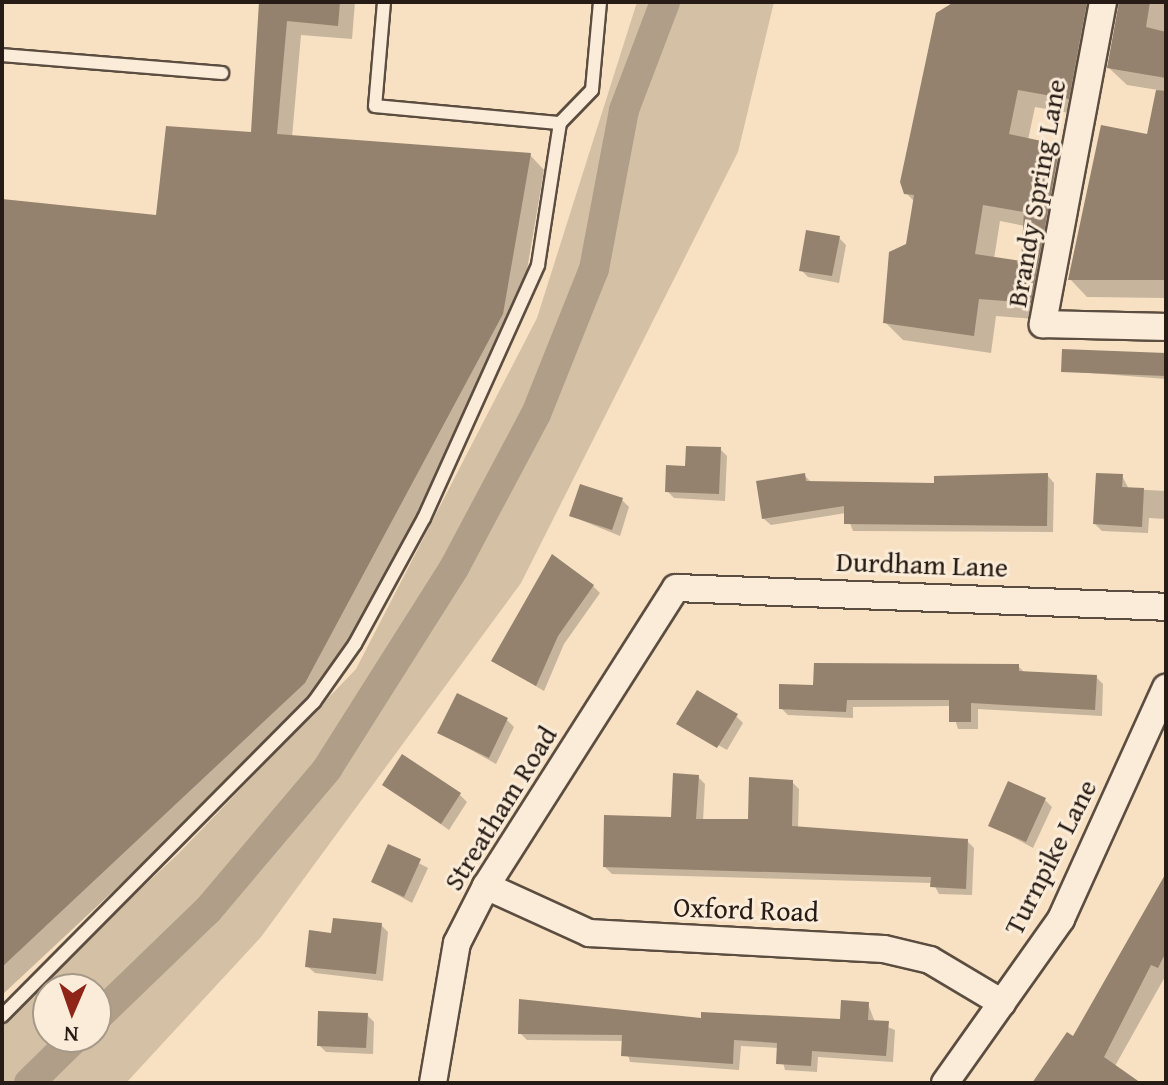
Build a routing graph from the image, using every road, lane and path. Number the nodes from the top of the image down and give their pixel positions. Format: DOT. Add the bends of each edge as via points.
graph roads {
  1 [pos="384,2"];
  2 [pos="600,2"];
  3 [pos="1103,2"];
  4 [pos="2,55"];
  5 [pos="222,73"];
  6 [pos="560,123"];
  7 [pos="1166,327"];
  8 [pos="676,588"];
  9 [pos="1166,607"];
  10 [pos="1166,688"];
  11 [pos="486,886"];
  12 [pos="1002,1003"];
  13 [pos="2,1016"];
  14 [pos="433,1083"];
  15 [pos="945,1083"];
  1 -- 6 [label="lane" via="375,106"];
  2 -- 6 [label="lane" via="592,90"];
  3 -- 7 [label="street, Brandy Spring Lane" via="1043,324"];
  4 -- 5 [label="lane"];
  6 -- 13 [label="lane" via="538,265 424,518 355,644 314,702"];
  8 -- 9 [label="street, Durdham Lane"];
  8 -- 11 [label="street, Streatham Road"];
  10 -- 12 [label="street, Turnpike Lane" via="1061,919"];
  11 -- 12 [label="street, Oxford Road" via="589,933 884,949 930,960"];
  11 -- 14 [label="street, Streatham Road" via="449,973"];
  12 -- 15 [label="street, Turnpike Lane"];
}
